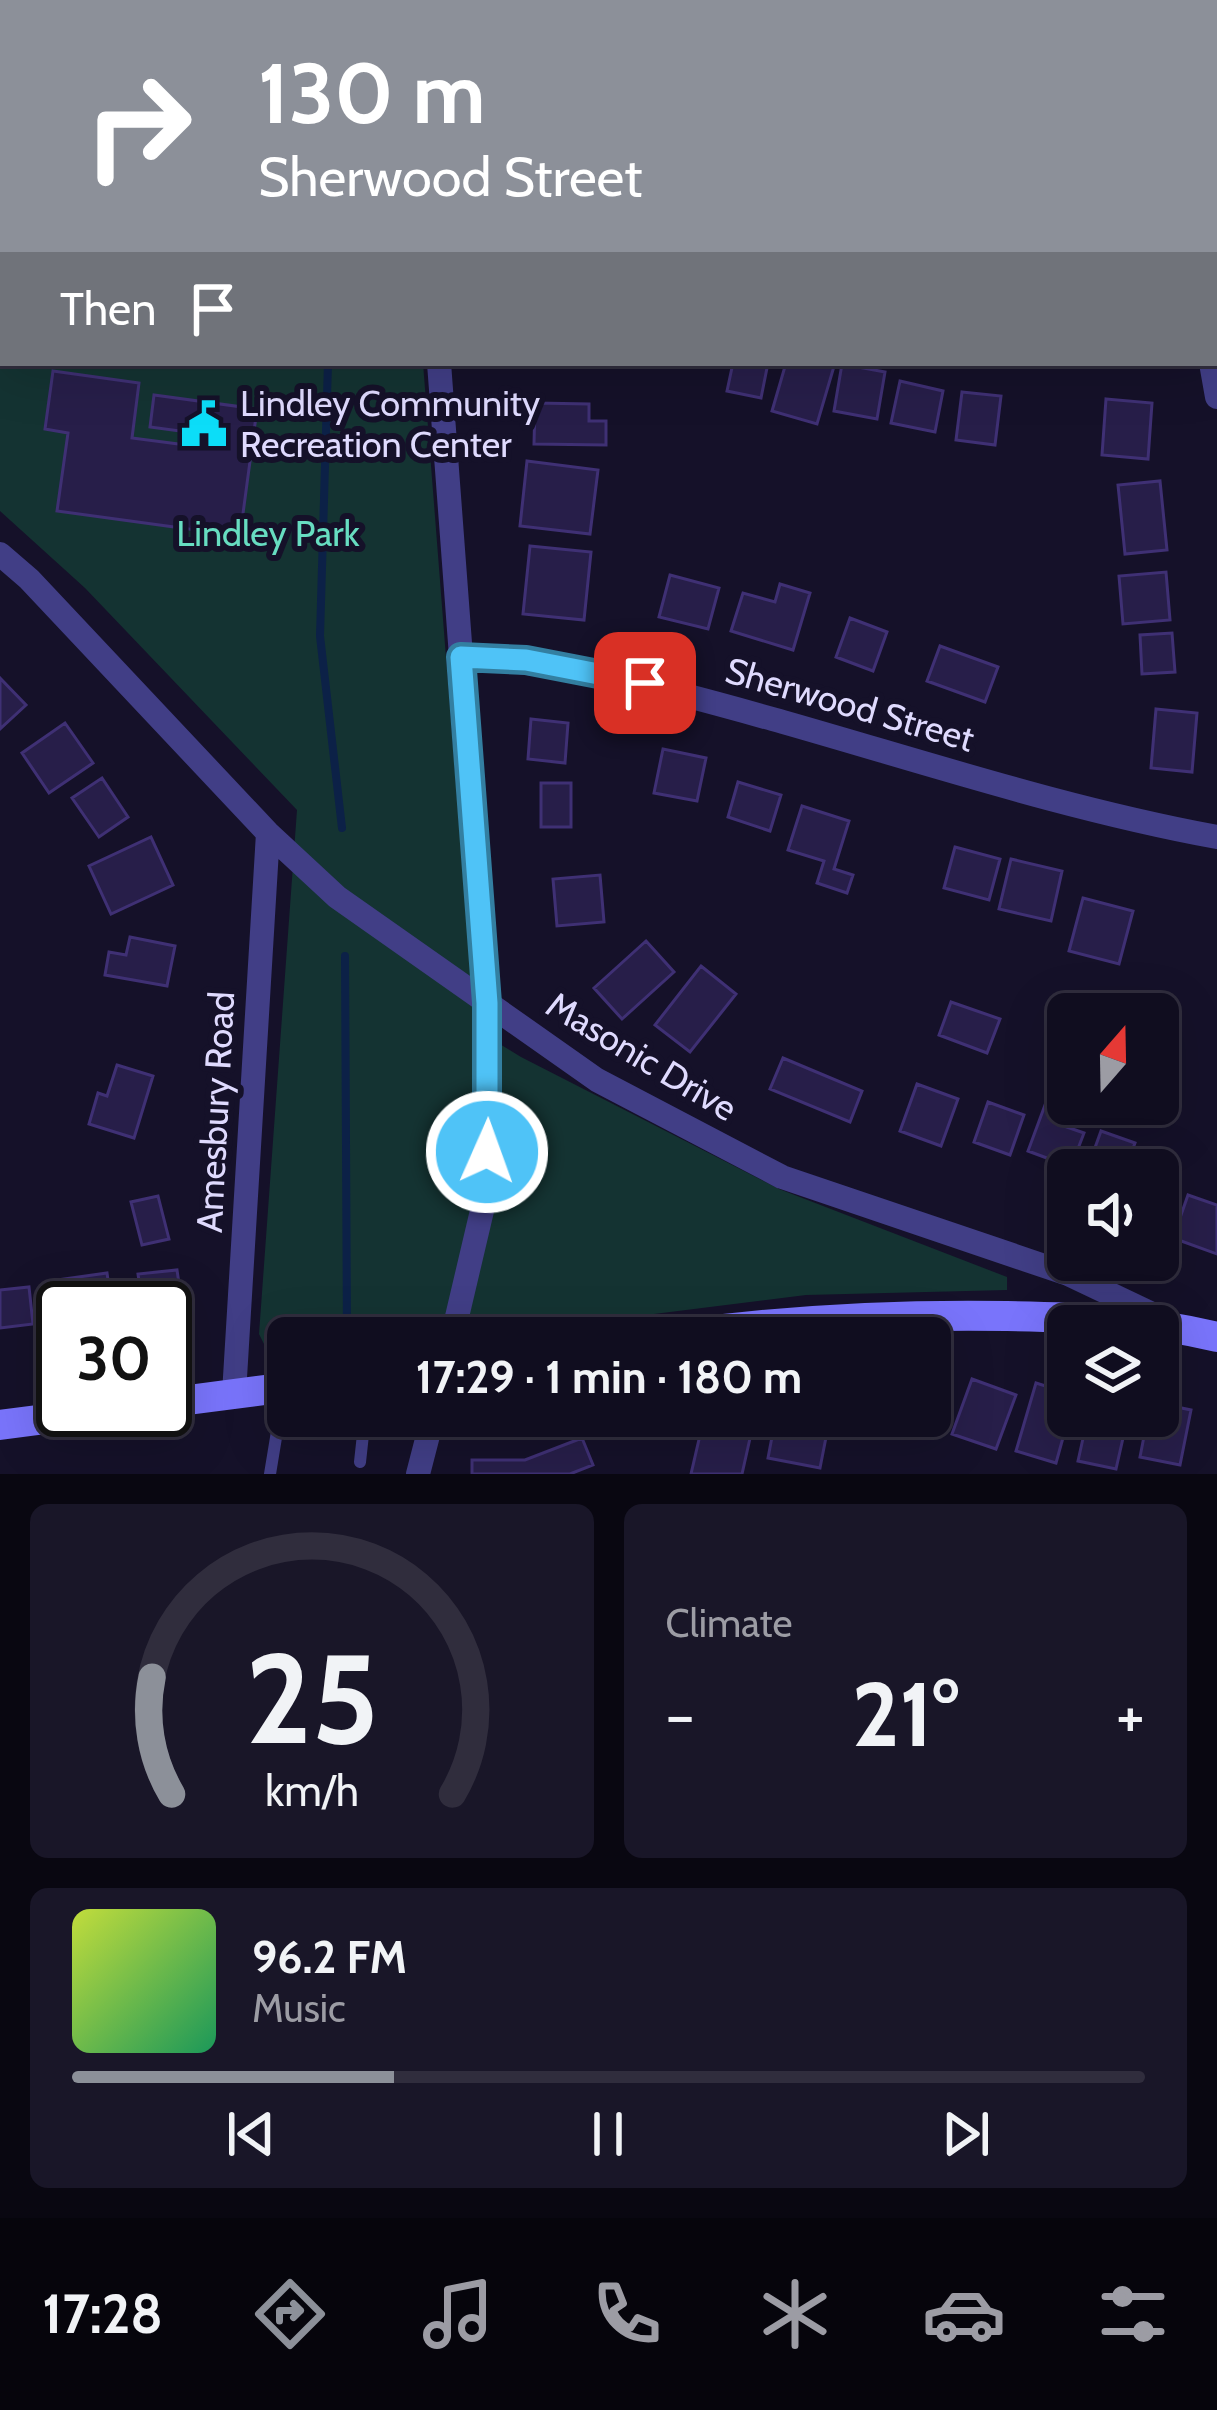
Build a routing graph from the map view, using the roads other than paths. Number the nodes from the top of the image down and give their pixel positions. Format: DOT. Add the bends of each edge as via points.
graph roads {
  1 [pos="439,366"];
  2 [pos="1215,366"];
  3 [pos="1217,397"];
  4 [pos="0,554"];
  5 [pos="461,657"];
  6 [pos="268,833"];
  7 [pos="1217,837"];
  8 [pos="487,1003"];
  9 [pos="457,1317"];
  10 [pos="827,1317"];
  11 [pos="1181,1328"];
  12 [pos="1217,1337"];
  13 [pos="267,1390"];
  14 [pos="234,1394"];
  15 [pos="192,1399"];
  16 [pos="36,1420"];
  17 [pos="0,1425"];
  18 [pos="277,1437"];
  19 [pos="363,1437"];
  20 [pos="428,1437"];
  21 [pos="360,1462"];
  22 [pos="270,1474"];
  23 [pos="418,1474"];
  1 -- 5 [label="street"];
  2 -- 3 [label="street"];
  4 -- 6 [label="street, Masonic Drive"];
  5 -- 7 [label="street, Sherwood Street" via="526,660 645,683 1130,821"];
  5 -- 8 [label="street"];
  6 -- 8 [label="street, Masonic Drive" via="338,897"];
  6 -- 14 [label="street, Amesbury Road"];
  8 -- 9 [label="street" via="485,1198"];
  8 -- 11 [label="street, Masonic Drive" via="597,1080 782,1177 1068,1274"];
  10 -- 11 [label="main road" via="1082,1318"];
  11 -- 12 [label="main road"];
  13 -- 14 [label="main road"];
  14 -- 15 [label="main road"];
  16 -- 17 [label="main road"];
  18 -- 22 [label="lane"];
  19 -- 21 [label="lane"];
  20 -- 23 [label="street"];
}
